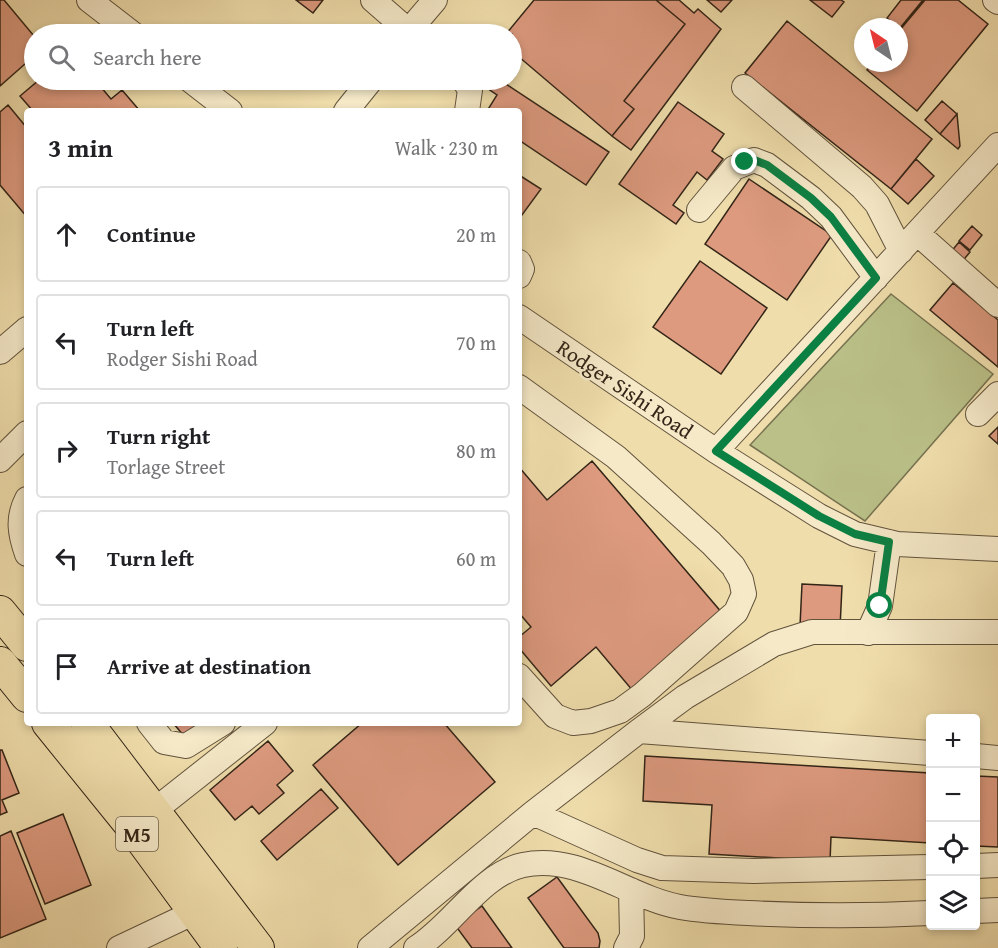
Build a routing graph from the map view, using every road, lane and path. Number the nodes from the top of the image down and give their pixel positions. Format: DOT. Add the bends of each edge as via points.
graph roads {
  1 [pos="89,0"];
  2 [pos="373,0"];
  3 [pos="435,0"];
  4 [pos="120,24"];
  5 [pos="399,24"];
  6 [pos="416,24"];
  7 [pos="744,87"];
  8 [pos="203,90"];
  9 [pos="363,90"];
  10 [pos="470,90"];
  11 [pos="226,108"];
  12 [pos="348,108"];
  13 [pos="467,108"];
  14 [pos="998,146"];
  15 [pos="699,210"];
  16 [pos="909,242"];
  17 [pos="876,278"];
  18 [pos="998,305"];
  19 [pos="522,319"];
  20 [pos="24,331"];
  21 [pos="0,352"];
  22 [pos="522,389"];
  23 [pos="998,394"];
  24 [pos="978,414"];
  25 [pos="14,442"];
  26 [pos="716,451"];
  27 [pos="0,460"];
  28 [pos="24,504"];
  29 [pos="889,542"];
  30 [pos="24,545"];
  31 [pos="998,549"];
  32 [pos="0,612"];
  33 [pos="998,632"];
  34 [pos="868,633"];
  35 [pos="24,641"];
  36 [pos="0,663"];
  37 [pos="522,679"];
  38 [pos="24,692"];
  39 [pos="51,726"];
  40 [pos="89,726"];
  41 [pos="151,726"];
  42 [pos="218,726"];
  43 [pos="252,726"];
  44 [pos="639,731"];
  45 [pos="926,753"];
  46 [pos="980,756"];
  47 [pos="998,758"];
  48 [pos="533,813"];
  49 [pos="143,819"];
  50 [pos="998,865"];
  51 [pos="980,866"];
  52 [pos="926,867"];
  53 [pos="631,890"];
  54 [pos="206,903"];
  55 [pos="998,910"];
  56 [pos="980,911"];
  57 [pos="926,913"];
  58 [pos="119,948"];
  59 [pos="220,948"];
  60 [pos="258,948"];
  61 [pos="373,948"];
  62 [pos="416,948"];
  63 [pos="626,948"];
  1 -- 4 [label="street"];
  2 -- 5 [label="street"];
  3 -- 6 [label="street"];
  7 -- 16 [label="street" via="862,187"];
  8 -- 11 [label="street"];
  9 -- 12 [label="street"];
  10 -- 13 [label="street"];
  14 -- 16 [label="street"];
  15 -- 17 [label="street" via="734,168 754,160 767,165 831,217"];
  16 -- 17 [label="street"];
  16 -- 18 [label="street"];
  17 -- 26 [label="street"];
  19 -- 26 [label="street, Rodger Sishi Road"];
  20 -- 21 [label="street"];
  22 -- 37 [label="street" via="616,457 711,543 733,566 744,594 728,620 620,711 573,723 555,716"];
  23 -- 24 [label="street"];
  25 -- 27 [label="street"];
  26 -- 29 [label="street, Rodger Sishi Road" via="819,516 855,534"];
  28 -- 30 [label="street" via="20,534"];
  29 -- 31 [label="street, Rodger Sishi Road"];
  29 -- 34 [label="street" via="880,606"];
  32 -- 35 [label="main road"];
  33 -- 34 [label="street"];
  34 -- 44 [label="street" via="812,632 774,644 685,697"];
  36 -- 38 [label="main road"];
  39 -- 49 [label="main road, M5"];
  40 -- 49 [label="main road, M5"];
  41 -- 42 [label="street" via="164,742 186,746"];
  43 -- 49 [label="street"];
  44 -- 45 [label="street"];
  44 -- 48 [label="street"];
  46 -- 47 [label="street"];
  48 -- 52 [label="street" via="662,868 754,871"];
  48 -- 61 [label="street"];
  49 -- 54 [label="main road, M5"];
  50 -- 51 [label="street"];
  53 -- 57 [label="street" via="677,907 701,910 794,915"];
  53 -- 62 [label="street" via="577,868 548,862 521,865 487,884"];
  53 -- 63 [label="street" via="632,936"];
  54 -- 58 [label="street"];
  54 -- 59 [label="main road, M5"];
  54 -- 60 [label="main road, M5"];
  55 -- 56 [label="street"];
}
